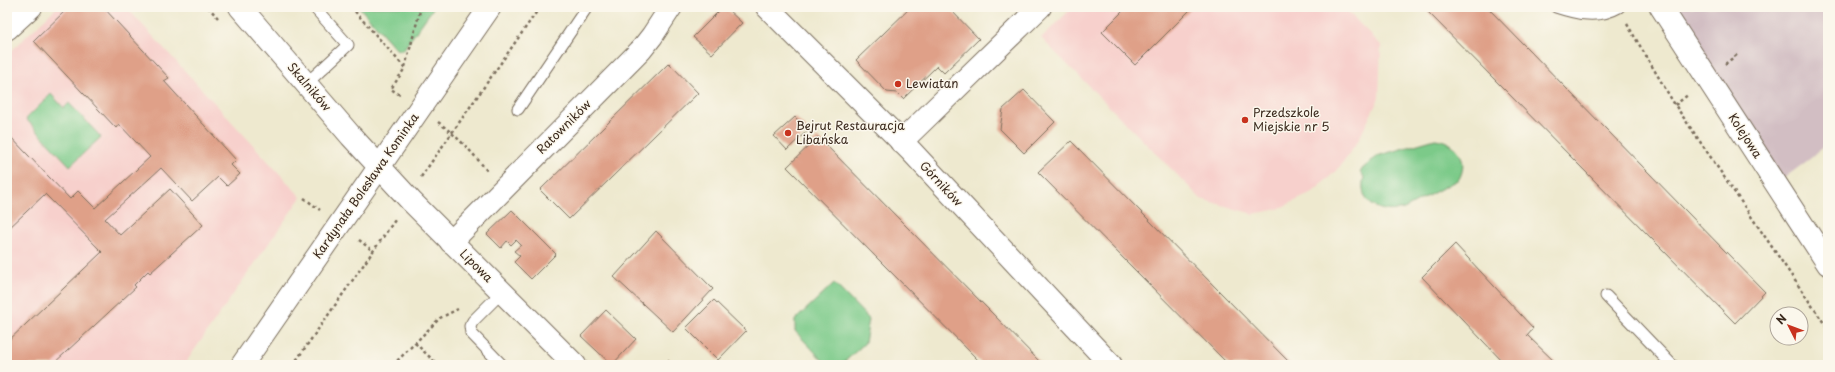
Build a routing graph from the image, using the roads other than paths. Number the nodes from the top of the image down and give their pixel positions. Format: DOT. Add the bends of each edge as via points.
graph roads {
  1 [pos="31,7"];
  2 [pos="240,7"];
  3 [pos="314,7"];
  4 [pos="490,7"];
  5 [pos="587,7"];
  6 [pos="671,7"];
  7 [pos="767,7"];
  8 [pos="1040,7"];
  9 [pos="1556,7"];
  10 [pos="1661,7"];
  11 [pos="1618,8"];
  12 [pos="7,29"];
  13 [pos="306,84"];
  14 [pos="518,109"];
  15 [pos="901,142"];
  16 [pos="379,166"];
  17 [pos="451,242"];
  18 [pos="1828,264"];
  19 [pos="502,292"];
  20 [pos="1606,296"];
  21 [pos="570,363"];
  22 [pos="242,365"];
  23 [pos="502,365"];
  24 [pos="1111,365"];
  25 [pos="1672,365"];
  1 -- 12 [label="street"];
  2 -- 13 [label="street, Skalników"];
  3 -- 13 [label="lane" via="348,45"];
  4 -- 16 [label="street, Kardynała Bolesława Kominka"];
  5 -- 14 [label="lane"];
  6 -- 17 [label="street, Ratowników" via="641,50"];
  7 -- 15 [label="street, Górników"];
  8 -- 15 [label="street"];
  9 -- 11 [label="lane" via="1580,14 1599,14"];
  10 -- 18 [label="street, Kolejowa"];
  13 -- 16 [label="street, Skalników"];
  15 -- 24 [label="street, Górników"];
  16 -- 17 [label="street, Lipowa"];
  16 -- 22 [label="street, Kardynała Bolesława Kominka"];
  17 -- 19 [label="street, Lipowa"];
  19 -- 21 [label="street, Lipowa"];
  19 -- 23 [label="lane" via="470,326 471,333"];
  20 -- 25 [label="lane"];
}
